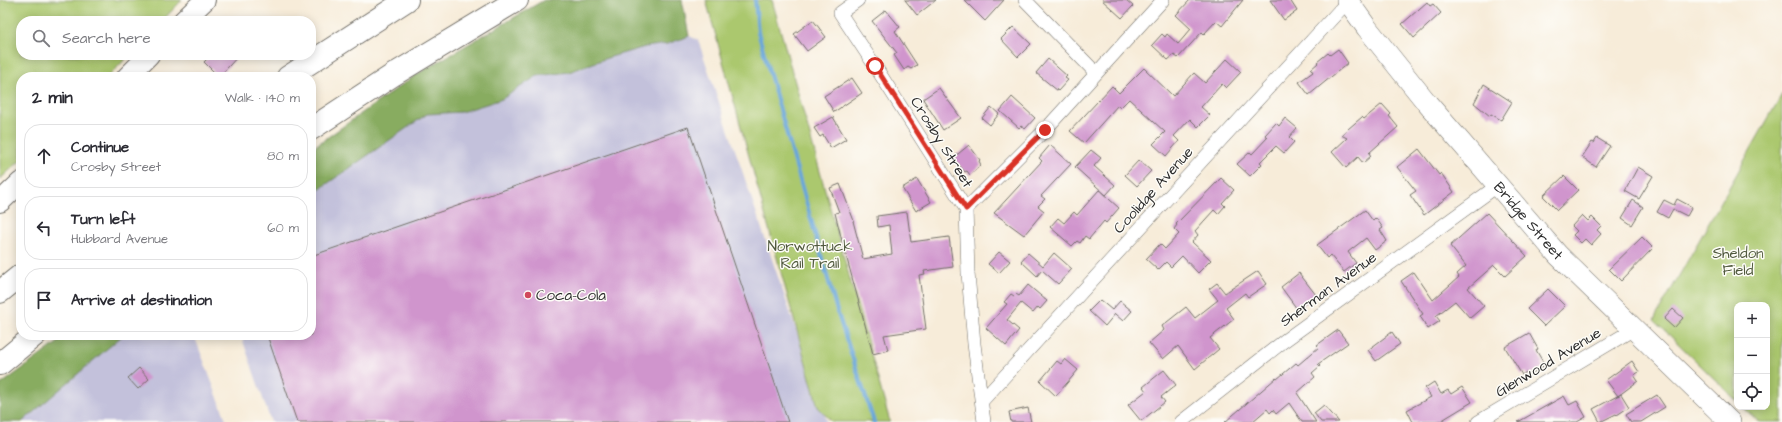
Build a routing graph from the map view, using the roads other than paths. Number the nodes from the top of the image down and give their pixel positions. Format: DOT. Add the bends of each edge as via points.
graph roads {
  1 [pos="205,0"];
  2 [pos="408,0"];
  3 [pos="517,0"];
  4 [pos="858,0"];
  5 [pos="1026,0"];
  6 [pos="1163,0"];
  7 [pos="1348,0"];
  8 [pos="188,16"];
  9 [pos="316,59"];
  10 [pos="144,60"];
  11 [pos="314,60"];
  12 [pos="132,72"];
  13 [pos="296,72"];
  14 [pos="1096,73"];
  15 [pos="316,126"];
  16 [pos="1497,186"];
  17 [pos="16,187"];
  18 [pos="0,202"];
  19 [pos="966,209"];
  20 [pos="16,278"];
  21 [pos="0,292"];
  22 [pos="1634,329"];
  23 [pos="29,340"];
  24 [pos="0,364"];
  25 [pos="982,401"];
  26 [pos="984,422"];
  27 [pos="1181,422"];
  28 [pos="1478,422"];
  29 [pos="1730,422"];
  1 -- 8 [label="main road"];
  2 -- 9 [label="highway"];
  3 -- 15 [label="highway" via="393,75"];
  4 -- 19 [label="street, Crosby Street" via="840,13"];
  5 -- 14 [label="street"];
  6 -- 14 [label="street"];
  7 -- 16 [label="highway, Bridge Street" via="1422,97"];
  7 -- 25 [label="street, Coolidge Avenue"];
  10 -- 12 [label="main road"];
  11 -- 13 [label="highway"];
  14 -- 19 [label="street" via="1045,130"];
  16 -- 22 [label="highway, Bridge Street" via="1558,254"];
  16 -- 27 [label="street, Sherman Avenue" via="1284,341"];
  17 -- 18 [label="main road"];
  19 -- 25 [label="street, Crosby Street" via="968,273"];
  20 -- 21 [label="highway"];
  22 -- 28 [label="street, Glenwood Avenue"];
  22 -- 29 [label="highway, Bridge Street"];
  23 -- 24 [label="highway"];
  25 -- 26 [label="street, Crosby Street"];
}
